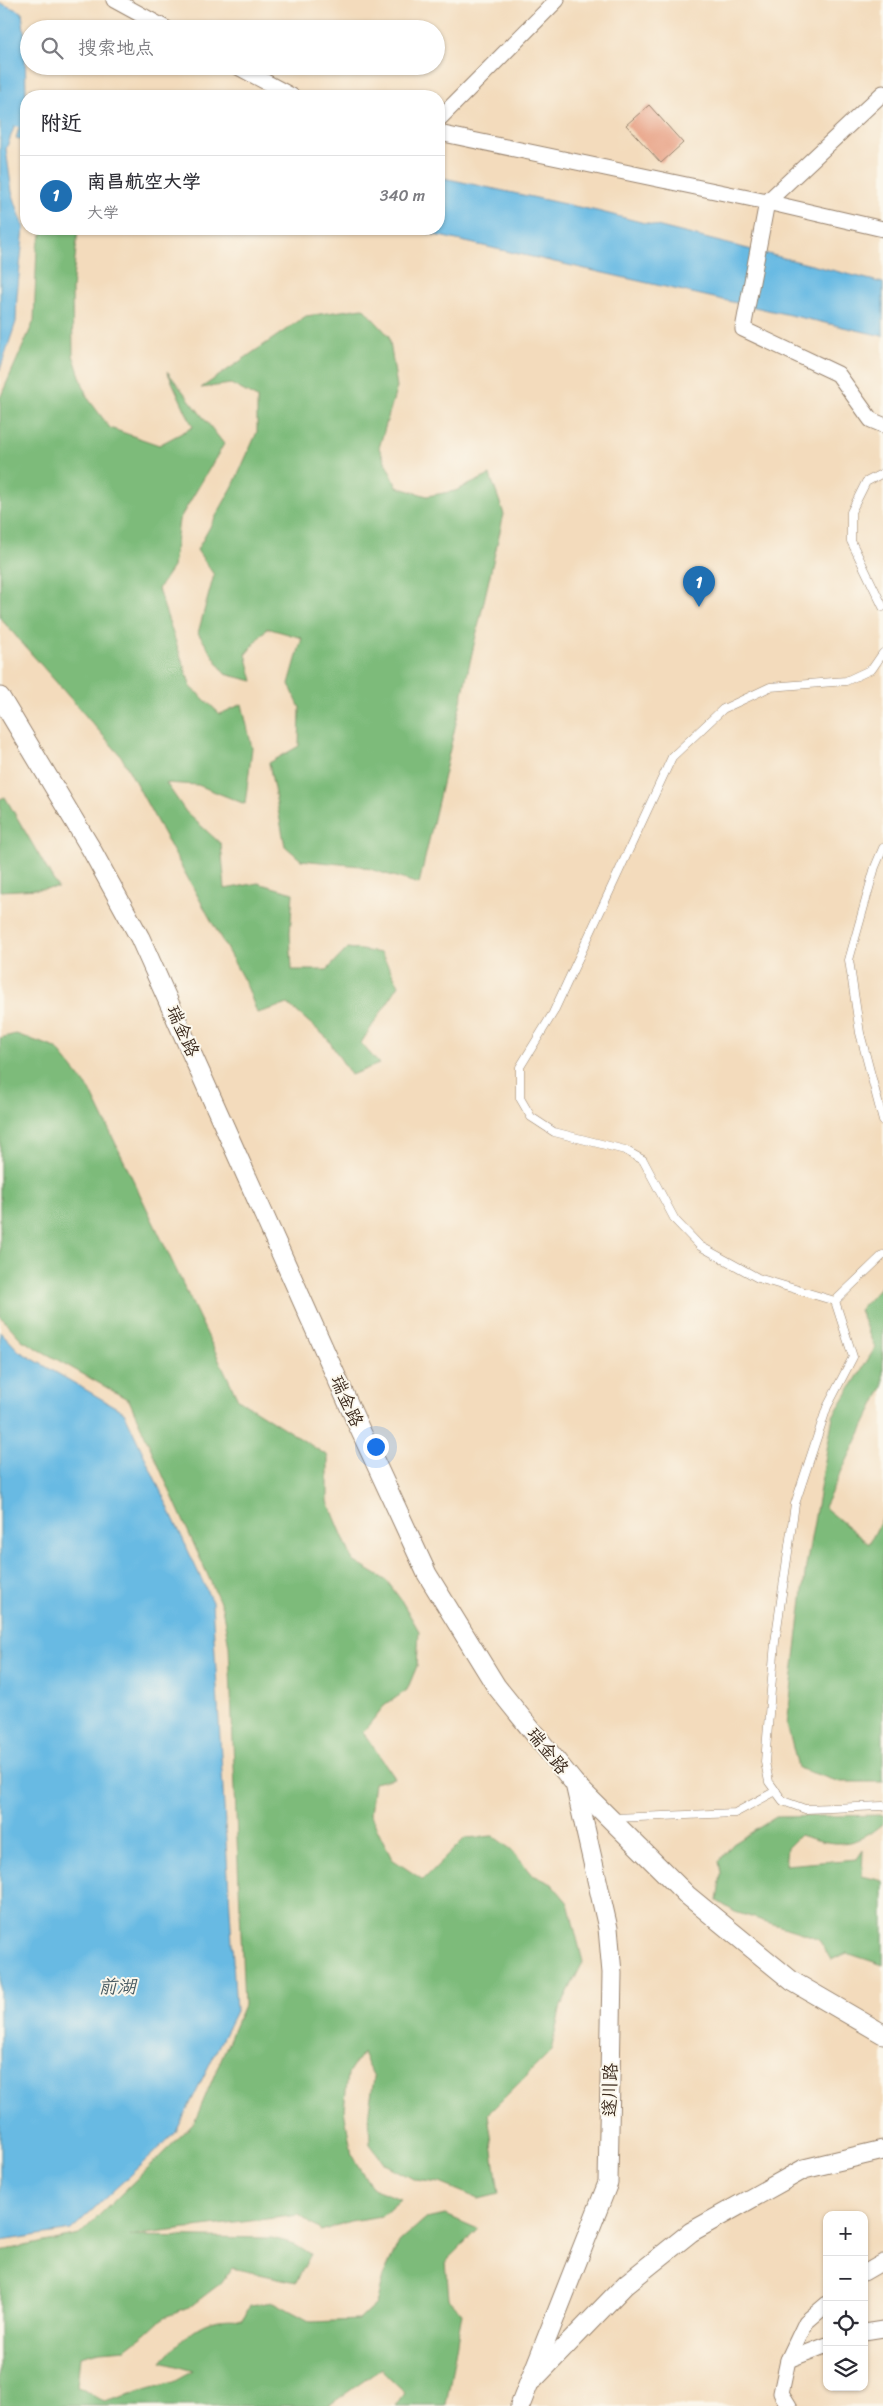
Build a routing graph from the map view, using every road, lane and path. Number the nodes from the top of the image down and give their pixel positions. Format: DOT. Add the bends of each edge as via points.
graph roads {
  1 [pos="114,0"];
  2 [pos="557,0"];
  3 [pos="151,20"];
  4 [pos="253,75"];
  5 [pos="281,90"];
  6 [pos="883,93"];
  7 [pos="445,113"];
  8 [pos="445,134"];
  9 [pos="767,202"];
  10 [pos="883,229"];
  11 [pos="883,425"];
  12 [pos="883,473"];
  13 [pos="883,607"];
  14 [pos="883,653"];
  15 [pos="0,697"];
  16 [pos="883,848"];
  17 [pos="883,1121"];
  18 [pos="883,1255"];
  19 [pos="834,1301"];
  20 [pos="575,1784"];
  21 [pos="776,1791"];
  22 [pos="883,1806"];
  23 [pos="609,1818"];
  24 [pos="883,2034"];
  25 [pos="883,2150"];
  26 [pos="883,2262"];
  27 [pos="868,2271"];
  28 [pos="823,2307"];
  29 [pos="883,2329"];
  30 [pos="868,2331"];
  31 [pos="824,2346"];
  32 [pos="788,2360"];
  33 [pos="528,2385"];
  34 [pos="520,2406"];
  35 [pos="789,2406"];
  1 -- 3 [label="street"];
  2 -- 7 [label="street"];
  4 -- 5 [label="street"];
  6 -- 9 [label="street"];
  8 -- 9 [label="street"];
  9 -- 10 [label="street"];
  9 -- 11 [label="street" via="742,329 838,374 871,420"];
  12 -- 13 [label="lane" via="866,482 851,512 852,541"];
  14 -- 19 [label="lane" via="872,669 846,681 770,687 723,709 672,757 553,1013 520,1067 520,1098 531,1117 554,1132 626,1150 643,1160 675,1220 700,1246 758,1278"];
  15 -- 20 [label="street, 瑞金路" via="140,938 427,1574 496,1686"];
  16 -- 17 [label="lane" via="850,960 860,1032"];
  18 -- 19 [label="lane"];
  19 -- 21 [label="lane" via="853,1357 827,1407 795,1504 775,1642 765,1762 769,1782"];
  20 -- 23 [label="street, 瑞金路"];
  20 -- 33 [label="street, 遂川路" via="609,1937 612,1973 608,2183"];
  21 -- 22 [label="lane" via="783,1801 805,1809"];
  21 -- 23 [label="lane" via="735,1813"];
  23 -- 24 [label="street, 瑞金路" via="686,1895 792,1981"];
  25 -- 33 [label="street, 遂川路" via="804,2169 691,2232 626,2284"];
  26 -- 27 [label="street"];
  28 -- 32 [label="street" via="806,2322"];
  29 -- 30 [label="street"];
  31 -- 32 [label="street"];
  32 -- 35 [label="street" via="781,2394"];
  33 -- 34 [label="street, 遂川路"];
}
